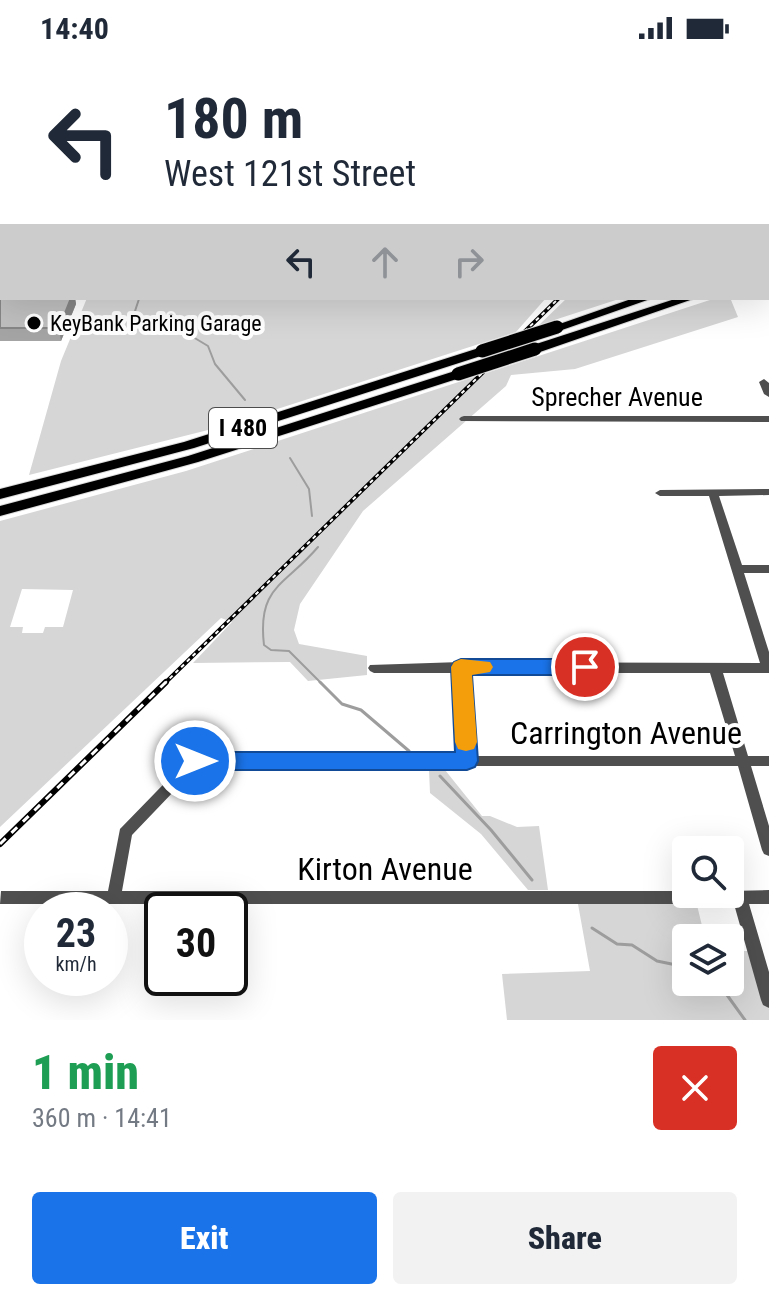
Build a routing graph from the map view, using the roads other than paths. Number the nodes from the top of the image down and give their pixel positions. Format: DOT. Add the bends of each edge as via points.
graph roads {
  1 [pos="642,300"];
  2 [pos="684,300"];
  3 [pos="764,382"];
  4 [pos="769,394"];
  5 [pos="464,419"];
  6 [pos="769,419"];
  7 [pos="713,492"];
  8 [pos="769,492"];
  9 [pos="660,493"];
  10 [pos="0,494"];
  11 [pos="0,511"];
  12 [pos="737,569"];
  13 [pos="769,569"];
  14 [pos="461,667"];
  15 [pos="715,667"];
  16 [pos="374,668"];
  17 [pos="768,668"];
  18 [pos="467,761"];
  19 [pos="743,761"];
  20 [pos="769,761"];
  21 [pos="769,850"];
  22 [pos="115,892"];
  23 [pos="128,897"];
  24 [pos="672,897"];
  25 [pos="744,897"];
  26 [pos="769,897"];
  27 [pos="1,898"];
  28 [pos="24,898"];
  29 [pos="743,908"];
  30 [pos="769,1000"];
  1 -- 10 [label="highway, I 480, bridge" via="189,445"];
  2 -- 11 [label="highway, I 480, bridge" via="208,455"];
  3 -- 4 [label="street"];
  5 -- 6 [label="street, Sprecher Avenue"];
  7 -- 8 [label="street"];
  7 -- 9 [label="street"];
  7 -- 12 [label="street"];
  12 -- 13 [label="street"];
  12 -- 17 [label="street"];
  14 -- 15 [label="street"];
  14 -- 16 [label="street"];
  14 -- 18 [label="street"];
  15 -- 17 [label="street"];
  15 -- 19 [label="street"];
  18 -- 19 [label="street, Carrington Avenue"];
  18 -- 22 [label="street, Carrington Avenue" via="195,761 125,833"];
  19 -- 20 [label="street, Carrington Avenue"];
  19 -- 21 [label="street"];
  23 -- 24 [label="street, Kirton Avenue"];
  25 -- 26 [label="street, Kirton Avenue"];
  27 -- 28 [label="street, Kirton Avenue"];
  29 -- 30 [label="street"];
}
